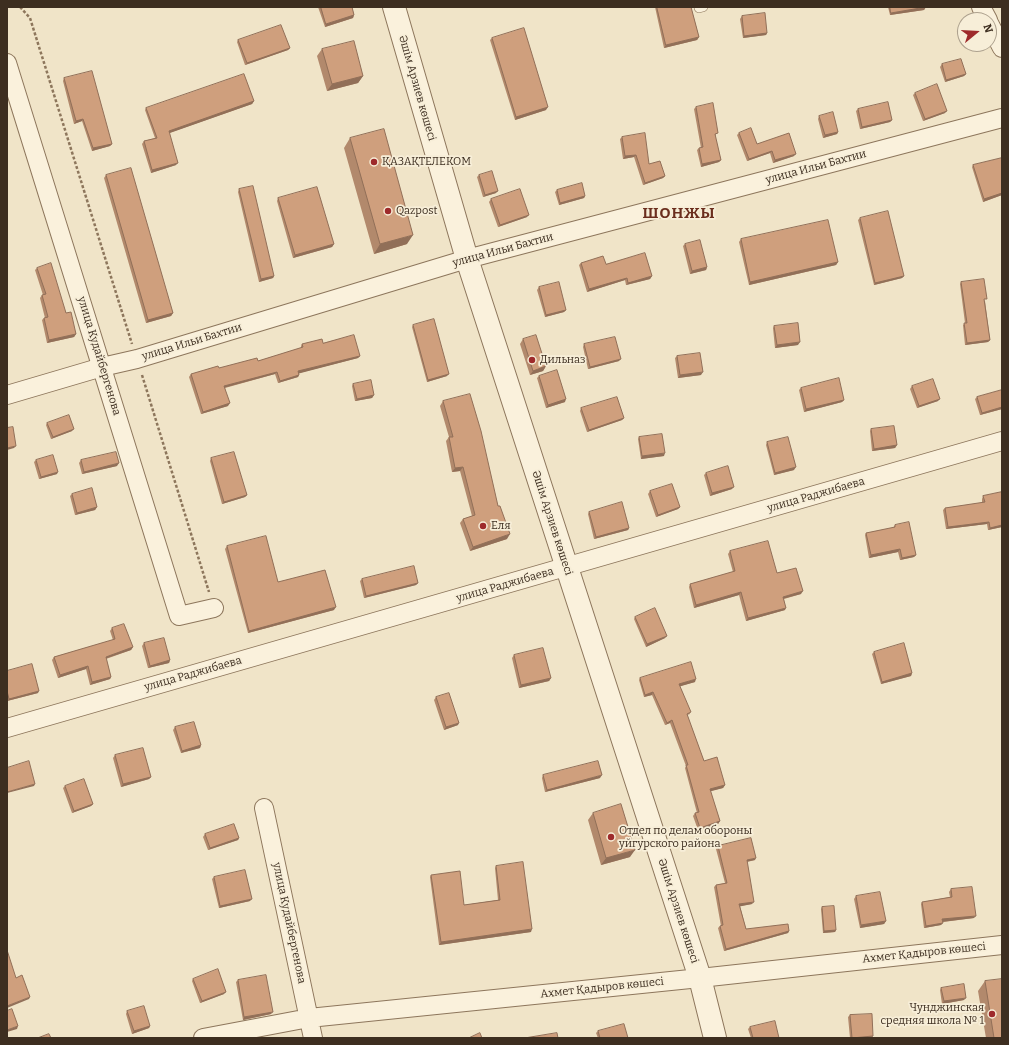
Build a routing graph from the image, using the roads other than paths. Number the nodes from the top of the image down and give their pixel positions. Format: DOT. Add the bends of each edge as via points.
graph roads {
  1 [pos="394,7"];
  2 [pos="997,38"];
  3 [pos="1002,48"];
  4 [pos="7,63"];
  5 [pos="1002,118"];
  6 [pos="467,259"];
  7 [pos="102,367"];
  8 [pos="7,395"];
  9 [pos="1002,440"];
  10 [pos="566,568"];
  11 [pos="214,608"];
  12 [pos="7,728"];
  13 [pos="264,808"];
  14 [pos="1002,945"];
  15 [pos="700,978"];
  16 [pos="309,1018"];
  17 [pos="203,1038"];
  18 [pos="313,1038"];
  19 [pos="715,1038"];
  1 -- 6 [label="street, Әшім Арзиев көшесі"];
  2 -- 3 [label="street"];
  4 -- 7 [label="street, улица Кудайбергенова"];
  5 -- 6 [label="street, улица Ильи Бахтии"];
  6 -- 7 [label="street, улица Ильи Бахтии" via="137,359"];
  6 -- 10 [label="street, Әшім Арзиев көшесі"];
  7 -- 8 [label="street, улица Ильи Бахтии"];
  7 -- 11 [label="street, улица Кудайбергенова" via="179,616"];
  9 -- 10 [label="street, улица Раджибаева"];
  10 -- 12 [label="street, улица Раджибаева"];
  10 -- 15 [label="street, Әшім Арзиев көшесі"];
  13 -- 16 [label="street, улица Кудайбергенова"];
  14 -- 15 [label="street, Ахмет Қадыров көшесі"];
  15 -- 16 [label="street, Ахмет Қадыров көшесі"];
  15 -- 19 [label="street, Әшім Арзиев көшесі"];
  16 -- 17 [label="street, Ахмет Қадыров көшесі"];
  16 -- 18 [label="street, улица Кудайбергенова"];
}
